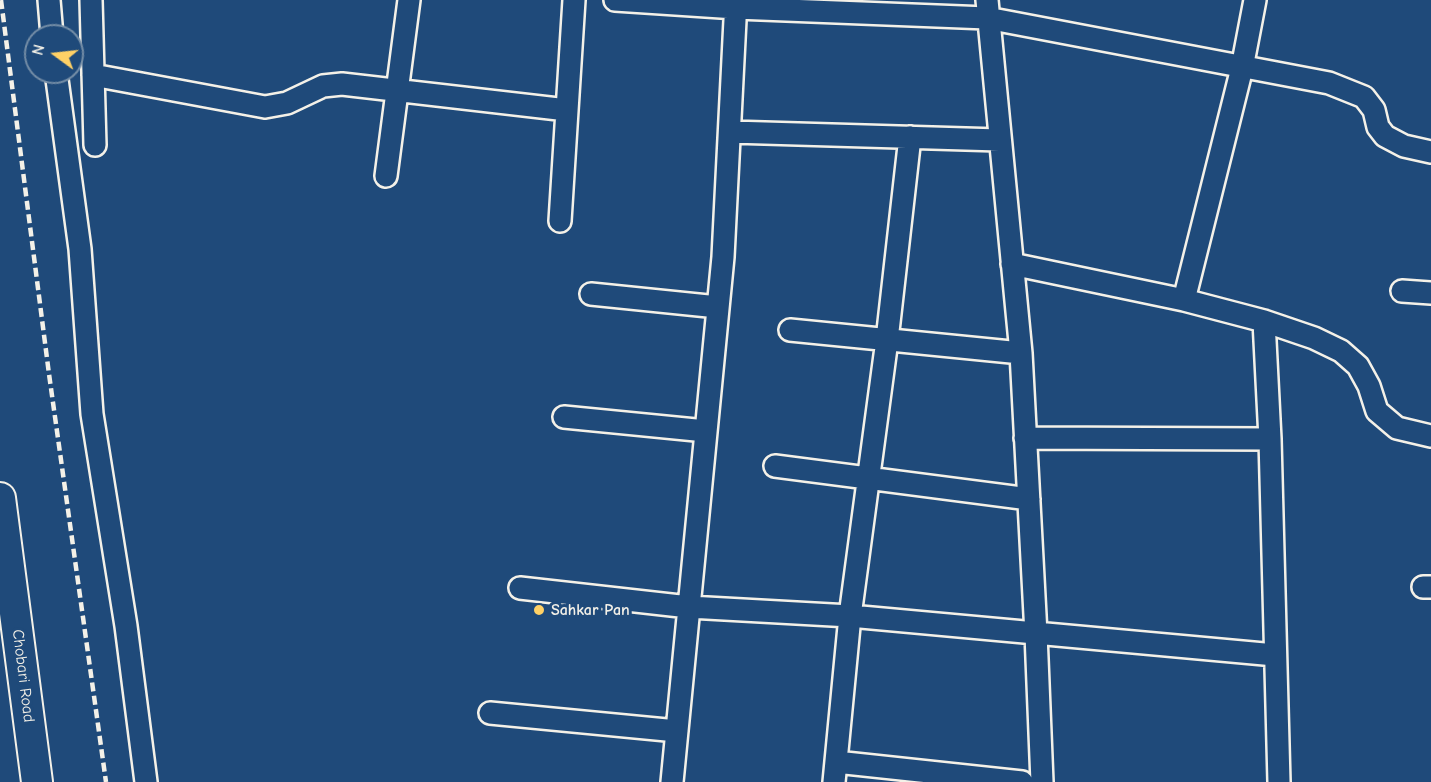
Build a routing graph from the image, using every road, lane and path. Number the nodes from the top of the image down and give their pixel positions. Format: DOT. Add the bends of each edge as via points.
graph roads {
  1 [pos="49,0"];
  2 [pos="91,0"];
  3 [pos="409,0"];
  4 [pos="574,0"];
  5 [pos="615,0"];
  6 [pos="1255,0"];
  7 [pos="736,4"];
  8 [pos="987,9"];
  9 [pos="51,24"];
  10 [pos="1242,68"];
  11 [pos="93,75"];
  12 [pos="58,84"];
  13 [pos="397,92"];
  14 [pos="567,110"];
  15 [pos="731,132"];
  16 [pos="910,137"];
  17 [pos="999,140"];
  18 [pos="95,144"];
  19 [pos="1431,152"];
  20 [pos="386,176"];
  21 [pos="560,221"];
  22 [pos="1012,264"];
  23 [pos="1402,291"];
  24 [pos="1431,293"];
  25 [pos="591,294"];
  26 [pos="1184,300"];
  27 [pos="718,307"];
  28 [pos="1264,321"];
  29 [pos="790,330"];
  30 [pos="887,339"];
  31 [pos="1021,353"];
  32 [pos="564,417"];
  33 [pos="706,431"];
  34 [pos="1431,436"];
  35 [pos="1025,438"];
  36 [pos="1270,439"];
  37 [pos="775,466"];
  38 [pos="868,478"];
  39 [pos="0,498"];
  40 [pos="1029,500"];
  41 [pos="520,588"];
  42 [pos="689,607"];
  43 [pos="850,616"];
  44 [pos="1036,634"];
  45 [pos="1275,655"];
  46 [pos="490,713"];
  47 [pos="677,732"];
  48 [pos="835,772"];
  49 [pos="37,782"];
  50 [pos="146,782"];
  51 [pos="672,782"];
  52 [pos="1022,782"];
  53 [pos="1042,782"];
  54 [pos="1279,782"];
  1 -- 9 [label="street"];
  2 -- 11 [label="street"];
  3 -- 13 [label="street"];
  4 -- 14 [label="street"];
  5 -- 7 [label="street"];
  6 -- 10 [label="street"];
  7 -- 8 [label="street"];
  7 -- 15 [label="street"];
  8 -- 10 [label="street"];
  8 -- 17 [label="street"];
  10 -- 19 [label="street" via="1351,90 1364,97 1374,110 1385,136 1404,146"];
  10 -- 26 [label="street"];
  11 -- 13 [label="street" via="265,107 333,85"];
  11 -- 18 [label="street"];
  12 -- 50 [label="street" via="80,249 92,414"];
  13 -- 14 [label="street"];
  13 -- 20 [label="street"];
  14 -- 21 [label="street"];
  15 -- 16 [label="street"];
  15 -- 27 [label="street"];
  16 -- 17 [label="street"];
  16 -- 30 [label="street"];
  17 -- 22 [label="street"];
  22 -- 26 [label="street"];
  22 -- 31 [label="street"];
  23 -- 24 [label="street"];
  25 -- 27 [label="street"];
  26 -- 28 [label="street"];
  27 -- 33 [label="street"];
  28 -- 34 [label="street" via="1341,351 1358,366 1377,411 1397,428"];
  28 -- 36 [label="street"];
  29 -- 30 [label="street"];
  30 -- 31 [label="street"];
  30 -- 38 [label="street"];
  31 -- 35 [label="street"];
  32 -- 33 [label="street"];
  33 -- 42 [label="street"];
  35 -- 36 [label="street"];
  35 -- 40 [label="street"];
  36 -- 45 [label="street"];
  37 -- 38 [label="street"];
  38 -- 40 [label="street"];
  38 -- 43 [label="street"];
  39 -- 49 [label="street, Chobari Road"];
  40 -- 44 [label="street"];
  41 -- 42 [label="street"];
  42 -- 43 [label="street"];
  42 -- 47 [label="street"];
  43 -- 44 [label="street"];
  43 -- 48 [label="street"];
  44 -- 45 [label="street"];
  44 -- 53 [label="street"];
  45 -- 54 [label="street"];
  46 -- 47 [label="street"];
  47 -- 51 [label="street"];
  48 -- 52 [label="street"];
}
